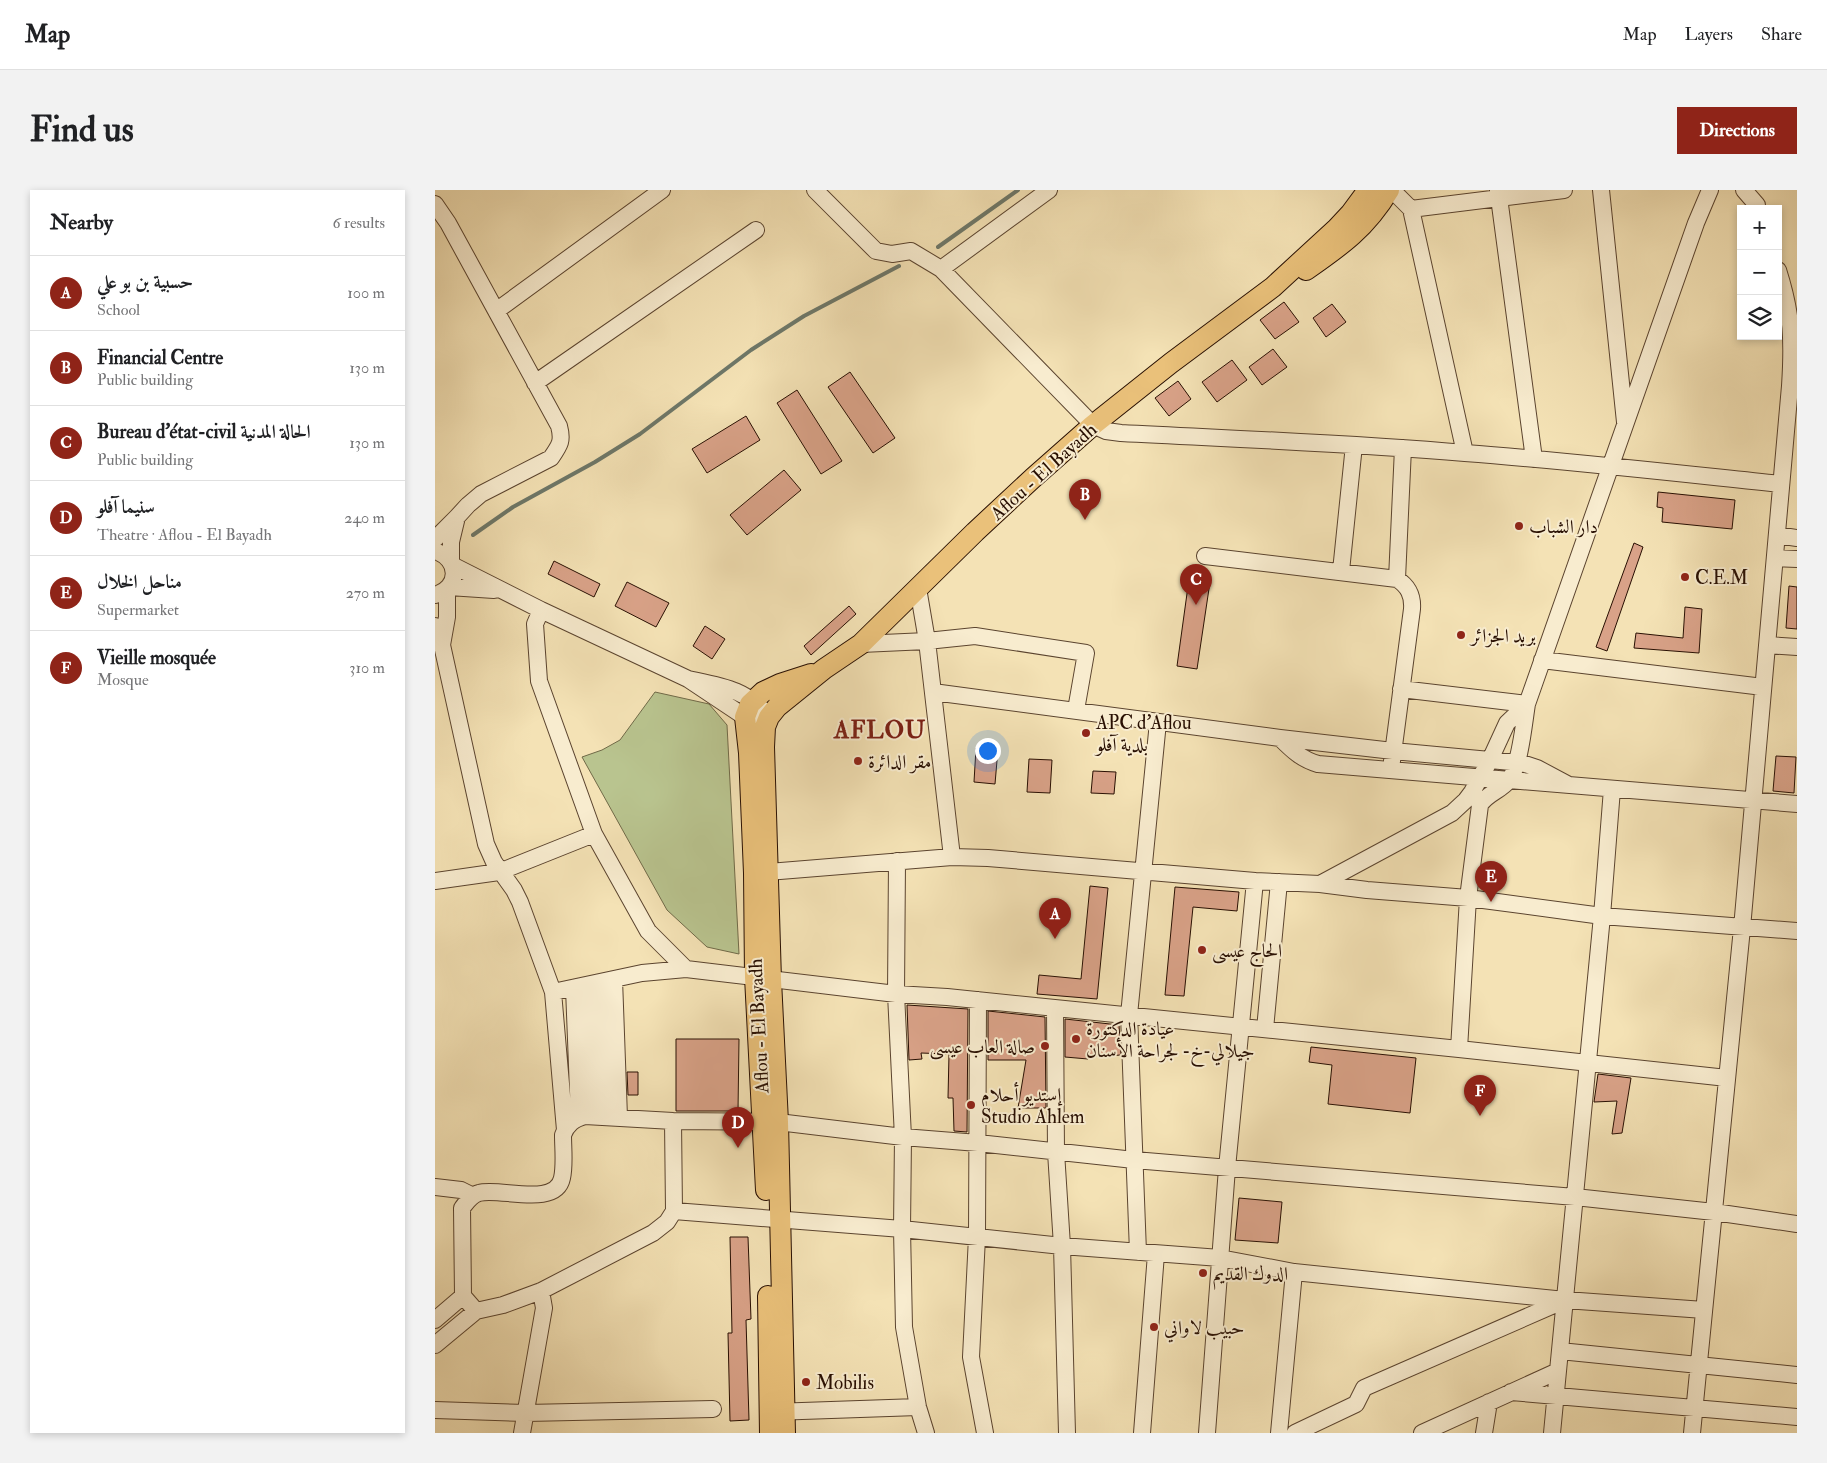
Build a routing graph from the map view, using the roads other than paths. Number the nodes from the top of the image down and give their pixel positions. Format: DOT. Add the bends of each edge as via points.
graph roads {
  1 [pos="662,190"];
  2 [pos="815,190"];
  3 [pos="1049,190"];
  4 [pos="1368,190"];
  5 [pos="1391,190"];
  6 [pos="1564,190"];
  7 [pos="1601,190"];
  8 [pos="1710,190"];
  9 [pos="1721,190"];
  10 [pos="1744,190"];
  11 [pos="1499,194"];
  12 [pos="1756,201"];
  13 [pos="435,204"];
  14 [pos="1411,209"];
  15 [pos="1696,223"];
  16 [pos="756,230"];
  17 [pos="941,269"];
  18 [pos="1782,284"];
  19 [pos="1273,287"];
  20 [pos="496,311"];
  21 [pos="535,383"];
  22 [pos="1093,425"];
  23 [pos="1625,427"];
  24 [pos="1354,445"];
  25 [pos="1403,448"];
  26 [pos="1465,453"];
  27 [pos="1534,459"];
  28 [pos="1611,466"];
  29 [pos="1781,484"];
  30 [pos="457,517"];
  31 [pos="1777,535"];
  32 [pos="1797,538"];
  33 [pos="435,539"];
  34 [pos="435,552"];
  35 [pos="1205,556"];
  36 [pos="1775,558"];
  37 [pos="1797,559"];
  38 [pos="452,564"];
  39 [pos="1341,571"];
  40 [pos="1397,579"];
  41 [pos="918,588"];
  42 [pos="499,590"];
  43 [pos="444,591"];
  44 [pos="541,610"];
  45 [pos="435,626"];
  46 [pos="927,641"];
  47 [pos="861,644"];
  48 [pos="1767,645"];
  49 [pos="1797,647"];
  50 [pos="441,656"];
  51 [pos="1542,660"];
  52 [pos="824,669"];
  53 [pos="1763,687"];
  54 [pos="1401,689"];
  55 [pos="933,692"];
  56 [pos="1527,704"];
  57 [pos="749,708"];
  58 [pos="1076,710"];
  59 [pos="769,717"];
  60 [pos="1158,722"];
  61 [pos="1280,738"];
  62 [pos="1393,751"];
  63 [pos="1490,760"];
  64 [pos="1517,762"];
  65 [pos="1391,770"];
  66 [pos="1480,778"];
  67 [pos="1510,780"];
  68 [pos="1567,784"];
  69 [pos="1612,789"];
  70 [pos="1753,800"];
  71 [pos="1797,804"];
  72 [pos="594,834"];
  73 [pos="952,857"];
  74 [pos="897,861"];
  75 [pos="1362,861"];
  76 [pos="1144,871"];
  77 [pos="499,872"];
  78 [pos="761,873"];
  79 [pos="435,881"];
  80 [pos="1255,881"];
  81 [pos="1279,882"];
  82 [pos="1320,884"];
  83 [pos="1367,890"];
  84 [pos="1468,898"];
  85 [pos="1602,916"];
  86 [pos="1742,928"];
  87 [pos="1797,931"];
  88 [pos="686,970"];
  89 [pos="763,979"];
  90 [pos="594,984"];
  91 [pos="553,992"];
  92 [pos="896,994"];
  93 [pos="978,1000"];
  94 [pos="1055,1008"];
  95 [pos="1129,1015"];
  96 [pos="1241,1026"];
  97 [pos="1265,1029"];
  98 [pos="1459,1049"];
  99 [pos="1587,1061"];
  100 [pos="1727,1078"];
  101 [pos="599,1117"];
  102 [pos="673,1121"];
  103 [pos="770,1122"];
  104 [pos="565,1130"];
  105 [pos="903,1137"];
  106 [pos="978,1143"];
  107 [pos="1056,1152"];
  108 [pos="1134,1160"];
  109 [pos="1227,1168"];
  110 [pos="435,1187"];
  111 [pos="473,1196"];
  112 [pos="1575,1197"];
  113 [pos="674,1211"];
  114 [pos="1714,1212"];
  115 [pos="773,1219"];
  116 [pos="1797,1224"];
  117 [pos="902,1229"];
  118 [pos="977,1237"];
  119 [pos="1062,1246"];
  120 [pos="1138,1252"];
  121 [pos="1156,1254"];
  122 [pos="1220,1258"];
  123 [pos="1294,1272"];
  124 [pos="541,1291"];
  125 [pos="463,1296"];
  126 [pos="1565,1300"];
  127 [pos="1704,1310"];
  128 [pos="476,1311"];
  129 [pos="435,1320"];
  130 [pos="435,1345"];
  131 [pos="1560,1351"];
  132 [pos="1699,1365"];
  133 [pos="1558,1370"];
  134 [pos="1797,1375"];
  135 [pos="1511,1392"];
  136 [pos="1556,1397"];
  137 [pos="1489,1402"];
  138 [pos="918,1407"];
  139 [pos="1695,1408"];
  140 [pos="713,1409"];
  141 [pos="435,1410"];
  142 [pos="777,1412"];
  143 [pos="525,1413"];
  144 [pos="1797,1417"];
  145 [pos="522,1433"];
  146 [pos="770,1433"];
  147 [pos="785,1433"];
  148 [pos="926,1433"];
  149 [pos="985,1433"];
  150 [pos="1067,1433"];
  151 [pos="1142,1433"];
  152 [pos="1207,1433"];
  153 [pos="1279,1433"];
  154 [pos="1295,1433"];
  155 [pos="1421,1433"];
  156 [pos="1484,1433"];
  157 [pos="1552,1433"];
  158 [pos="1692,1433"];
  1 -- 20 [label="street"];
  2 -- 17 [label="street" via="876,252 911,252"];
  3 -- 17 [label="street"];
  4 -- 19 [label="main road, Aflou - El Bayadh" via="1337,228"];
  5 -- 14 [label="street"];
  5 -- 19 [label="main road, Aflou - El Bayadh" via="1365,225 1349,240 1296,276"];
  6 -- 11 [label="street"];
  7 -- 23 [label="street"];
  8 -- 15 [label="street"];
  9 -- 15 [label="street"];
  10 -- 12 [label="street"];
  11 -- 14 [label="street"];
  11 -- 27 [label="street"];
  13 -- 20 [label="street"];
  14 -- 26 [label="street"];
  15 -- 23 [label="street"];
  16 -- 21 [label="street"];
  17 -- 22 [label="street"];
  18 -- 29 [label="street" via="1791,317 1793,347"];
  19 -- 22 [label="main road, Aflou - El Bayadh"];
  20 -- 21 [label="street"];
  21 -- 30 [label="street" via="559,426 559,447 542,464 481,494"];
  22 -- 24 [label="street" via="1121,433"];
  22 -- 41 [label="main road, Aflou - El Bayadh"];
  23 -- 28 [label="street"];
  24 -- 25 [label="street"];
  24 -- 39 [label="street"];
  25 -- 26 [label="street"];
  25 -- 40 [label="street"];
  26 -- 27 [label="street"];
  27 -- 28 [label="street"];
  28 -- 29 [label="street"];
  28 -- 51 [label="street"];
  29 -- 31 [label="street"];
  30 -- 33 [label="street"];
  30 -- 38 [label="street" via="451,542"];
  31 -- 32 [label="street"];
  31 -- 36 [label="street"];
  34 -- 38 [label="street"];
  35 -- 39 [label="street"];
  36 -- 37 [label="street"];
  36 -- 48 [label="street"];
  38 -- 42 [label="street"];
  38 -- 43 [label="street" via="453,577"];
  39 -- 40 [label="street"];
  40 -- 54 [label="street" via="1408,588 1413,602"];
  41 -- 46 [label="street"];
  41 -- 47 [label="main road, Aflou - El Bayadh"];
  42 -- 43 [label="street"];
  42 -- 44 [label="street"];
  43 -- 50 [label="street" via="447,618"];
  44 -- 57 [label="street" via="688,679 730,689"];
  44 -- 72 [label="street" via="535,624 539,681"];
  45 -- 50 [label="street"];
  46 -- 47 [label="street"];
  46 -- 55 [label="street"];
  46 -- 58 [label="street" via="975,636 1086,653"];
  47 -- 52 [label="main road, Aflou - El Bayadh"];
  48 -- 49 [label="street"];
  48 -- 53 [label="street"];
  50 -- 77 [label="street" via="486,844"];
  51 -- 53 [label="street"];
  51 -- 56 [label="street"];
  52 -- 57 [label="main road, Aflou - El Bayadh" via="771,688"];
  52 -- 59 [label="main road, Aflou - El Bayadh"];
  53 -- 70 [label="street"];
  54 -- 56 [label="street"];
  54 -- 62 [label="street"];
  55 -- 58 [label="street"];
  55 -- 73 [label="street"];
  56 -- 63 [label="street" via="1507,723"];
  56 -- 64 [label="street"];
  57 -- 59 [label="street"];
  57 -- 78 [label="main road, Aflou - El Bayadh" via="749,752"];
  58 -- 60 [label="street"];
  59 -- 78 [label="main road, Aflou - El Bayadh" via="764,738"];
  60 -- 61 [label="street"];
  60 -- 76 [label="street"];
  61 -- 62 [label="street"];
  61 -- 65 [label="street" via="1296,754 1312,762"];
  62 -- 63 [label="street"];
  62 -- 65 [label="street"];
  63 -- 64 [label="street"];
  63 -- 66 [label="street"];
  64 -- 67 [label="street"];
  64 -- 68 [label="street"];
  65 -- 66 [label="street"];
  66 -- 67 [label="street"];
  66 -- 75 [label="street" via="1466,800 1452,813"];
  67 -- 68 [label="street"];
  67 -- 84 [label="street" via="1488,795 1480,805"];
  68 -- 69 [label="street"];
  69 -- 70 [label="street"];
  69 -- 85 [label="street"];
  70 -- 71 [label="street"];
  70 -- 86 [label="street"];
  72 -- 77 [label="street"];
  72 -- 88 [label="street" via="648,931"];
  73 -- 74 [label="street"];
  73 -- 76 [label="street"];
  74 -- 78 [label="street"];
  74 -- 92 [label="street"];
  75 -- 82 [label="street"];
  75 -- 83 [label="street"];
  76 -- 80 [label="street"];
  76 -- 95 [label="street"];
  77 -- 79 [label="street"];
  77 -- 91 [label="street" via="520,902"];
  78 -- 89 [label="main road, Aflou - El Bayadh"];
  80 -- 81 [label="street"];
  80 -- 96 [label="street"];
  81 -- 82 [label="street"];
  81 -- 97 [label="street"];
  82 -- 83 [label="street"];
  83 -- 84 [label="street"];
  84 -- 85 [label="street"];
  84 -- 98 [label="street"];
  85 -- 86 [label="street"];
  85 -- 99 [label="street"];
  86 -- 87 [label="street"];
  86 -- 100 [label="street"];
  88 -- 89 [label="street"];
  88 -- 90 [label="street" via="657,971"];
  89 -- 92 [label="street"];
  89 -- 103 [label="main road, Aflou - El Bayadh"];
  90 -- 91 [label="street"];
  90 -- 101 [label="street"];
  90 -- 101 [label="street"];
  91 -- 104 [label="street"];
  92 -- 93 [label="street"];
  92 -- 105 [label="street"];
  93 -- 94 [label="street"];
  93 -- 106 [label="street"];
  94 -- 95 [label="street"];
  94 -- 107 [label="street"];
  95 -- 96 [label="street"];
  95 -- 108 [label="street"];
  96 -- 97 [label="street"];
  96 -- 109 [label="street"];
  97 -- 98 [label="street"];
  98 -- 99 [label="street"];
  99 -- 100 [label="street"];
  99 -- 112 [label="street"];
  100 -- 114 [label="street"];
  101 -- 102 [label="street"];
  101 -- 104 [label="street" via="571,1122"];
  102 -- 103 [label="street"];
  102 -- 113 [label="street"];
  103 -- 105 [label="street"];
  103 -- 115 [label="main road, Aflou - El Bayadh"];
  104 -- 111 [label="street" via="562,1179 555,1189 544,1194 484,1192"];
  105 -- 106 [label="street"];
  105 -- 117 [label="street"];
  106 -- 107 [label="street"];
  106 -- 118 [label="street"];
  107 -- 108 [label="street"];
  107 -- 119 [label="street"];
  108 -- 109 [label="street"];
  108 -- 120 [label="street"];
  109 -- 112 [label="street"];
  109 -- 122 [label="street"];
  110 -- 111 [label="street" via="456,1188"];
  111 -- 125 [label="street" via="462,1208"];
  112 -- 114 [label="street"];
  112 -- 126 [label="street"];
  113 -- 115 [label="street"];
  113 -- 124 [label="street" via="667,1222 653,1233"];
  114 -- 116 [label="street"];
  114 -- 127 [label="street"];
  115 -- 117 [label="street"];
  115 -- 142 [label="main road, Aflou - El Bayadh"];
  117 -- 118 [label="street"];
  117 -- 138 [label="street" via="904,1327"];
  118 -- 119 [label="street"];
  118 -- 149 [label="street" via="971,1357"];
  119 -- 120 [label="street"];
  119 -- 150 [label="street"];
  120 -- 121 [label="street"];
  121 -- 122 [label="street"];
  121 -- 151 [label="street"];
  122 -- 123 [label="street"];
  122 -- 152 [label="street"];
  123 -- 126 [label="street"];
  123 -- 153 [label="street"];
  124 -- 128 [label="street"];
  124 -- 143 [label="street" via="544,1308"];
  125 -- 128 [label="street"];
  125 -- 129 [label="street"];
  126 -- 127 [label="street"];
  126 -- 131 [label="street"];
  126 -- 154 [label="street" via="1364,1388 1357,1404"];
  127 -- 132 [label="street"];
  128 -- 130 [label="street"];
  131 -- 132 [label="street"];
  131 -- 133 [label="street"];
  132 -- 134 [label="street"];
  132 -- 139 [label="street"];
  133 -- 135 [label="street"];
  133 -- 136 [label="street"];
  135 -- 136 [label="street"];
  135 -- 137 [label="street"];
  136 -- 139 [label="street"];
  136 -- 157 [label="street"];
  137 -- 155 [label="street"];
  137 -- 156 [label="street"];
  138 -- 142 [label="street"];
  138 -- 148 [label="street"];
  139 -- 144 [label="street"];
  139 -- 158 [label="street"];
  140 -- 143 [label="street"];
  141 -- 143 [label="street"];
  142 -- 146 [label="main road, Aflou - El Bayadh"];
  142 -- 147 [label="main road, Aflou - El Bayadh"];
  143 -- 145 [label="street"];
}
